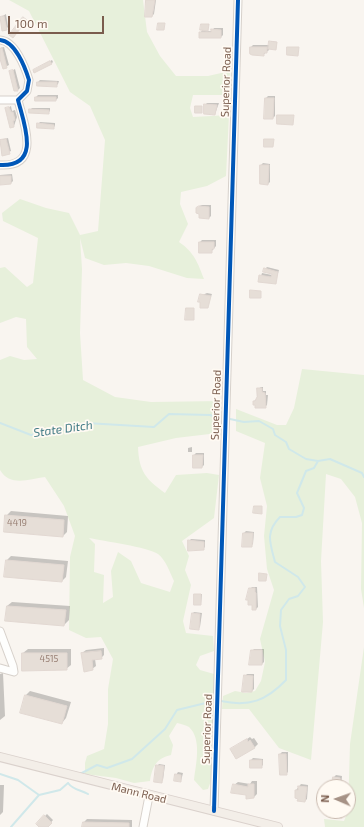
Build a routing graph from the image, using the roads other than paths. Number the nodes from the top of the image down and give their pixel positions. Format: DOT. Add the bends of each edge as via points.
graph roads {
  1 [pos="238,0"];
  2 [pos="0,40"];
  3 [pos="0,100"];
  4 [pos="18,100"];
  5 [pos="0,165"];
  6 [pos="0,631"];
  7 [pos="0,668"];
  8 [pos="0,757"];
  9 [pos="150,796"];
  10 [pos="214,811"];
  11 [pos="143,827"];
  12 [pos="278,827"];
  1 -- 10 [label="street, Superior Road"];
  2 -- 4 [label="street" via="12,45 30,80 27,91"];
  3 -- 4 [label="street"];
  4 -- 5 [label="street" via="28,143 21,159 12,164"];
  6 -- 7 [label="street" via="14,672"];
  8 -- 9 [label="main road, Mann Road"];
  9 -- 10 [label="main road, Mann Road"];
  9 -- 11 [label="street"];
  10 -- 12 [label="main road, Mann Road"];
}
